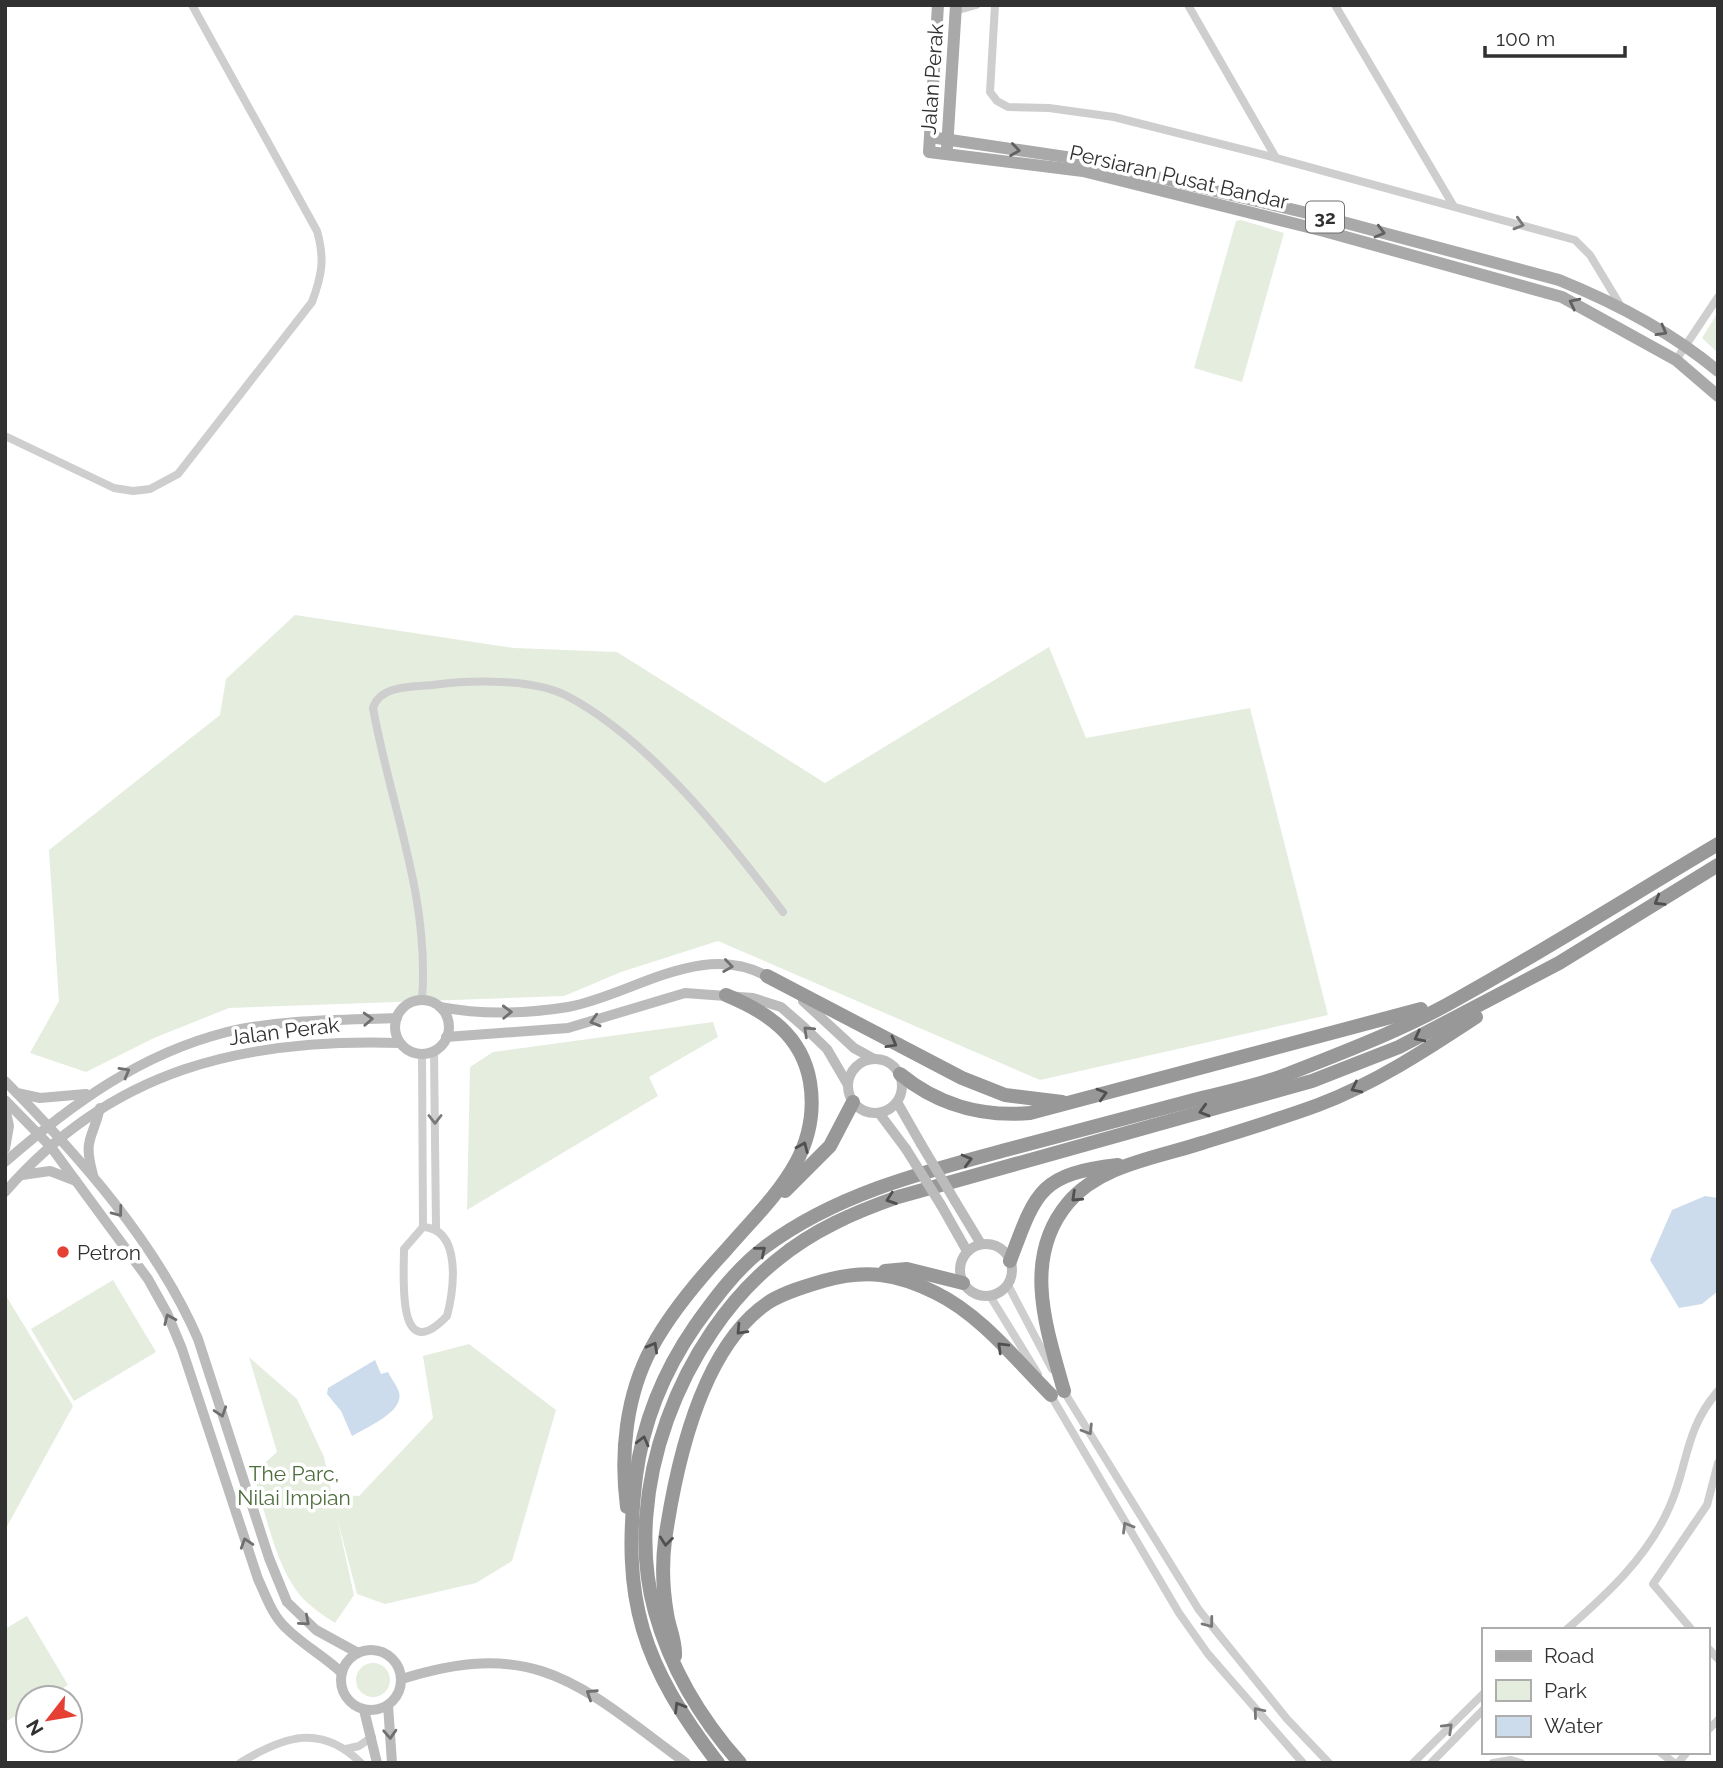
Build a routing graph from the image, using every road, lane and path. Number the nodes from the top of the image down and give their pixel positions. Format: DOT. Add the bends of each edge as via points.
graph roads {
  1 [pos="192,5"];
  2 [pos="938,5"];
  3 [pos="976,5"];
  4 [pos="995,5"];
  5 [pos="1188,5"];
  6 [pos="1335,5"];
  7 [pos="956,8"];
  8 [pos="930,137"];
  9 [pos="947,140"];
  10 [pos="929,152"];
  11 [pos="946,155"];
  12 [pos="1276,158"];
  13 [pos="1453,205"];
  14 [pos="1718,297"];
  15 [pos="1622,309"];
  16 [pos="1687,345"];
  17 [pos="1676,360"];
  18 [pos="1718,371"];
  19 [pos="1718,396"];
  20 [pos="5,436"];
  21 [pos="1718,844"];
  22 [pos="1718,865"];
  23 [pos="783,912"];
  24 [pos="1559,963"];
  25 [pos="766,976"];
  26 [pos="726,995"];
  27 [pos="422,1000"];
  28 [pos="1456,1000"];
  29 [pos="440,1007"];
  30 [pos="397,1018"];
  31 [pos="446,1037"];
  32 [pos="400,1042"];
  33 [pos="434,1051"];
  34 [pos="422,1054"];
  35 [pos="874,1059"];
  36 [pos="900,1074"];
  37 [pos="5,1081"];
  38 [pos="848,1085"];
  39 [pos="17,1093"];
  40 [pos="89,1093"];
  41 [pos="5,1100"];
  42 [pos="853,1102"];
  43 [pos="897,1102"];
  44 [pos="1070,1103"];
  45 [pos="5,1107"];
  46 [pos="100,1108"];
  47 [pos="879,1113"];
  48 [pos="49,1125"];
  49 [pos="38,1134"];
  50 [pos="62,1138"];
  51 [pos="51,1147"];
  52 [pos="5,1149"];
  53 [pos="5,1162"];
  54 [pos="1134,1163"];
  55 [pos="19,1176"];
  56 [pos="76,1181"];
  57 [pos="95,1181"];
  58 [pos="5,1192"];
  59 [pos="764,1211"];
  60 [pos="423,1227"];
  61 [pos="436,1228"];
  62 [pos="981,1244"];
  63 [pos="967,1251"];
  64 [pos="1010,1261"];
  65 [pos="877,1272"];
  66 [pos="962,1283"];
  67 [pos="1007,1285"];
  68 [pos="990,1296"];
  69 [pos="1718,1391"];
  70 [pos="1057,1393"];
  71 [pos="1718,1463"];
  72 [pos="630,1533"];
  73 [pos="1570,1628"];
  74 [pos="1690,1628"];
  75 [pos="358,1653"];
  76 [pos="674,1668"];
  77 [pos="342,1673"];
  78 [pos="402,1679"];
  79 [pos="1482,1695"];
  80 [pos="388,1705"];
  81 [pos="364,1710"];
  82 [pos="1482,1711"];
  83 [pos="372,1737"];
  84 [pos="346,1749"];
  85 [pos="240,1763"];
  86 [pos="361,1763"];
  87 [pos="377,1763"];
  88 [pos="392,1763"];
  89 [pos="686,1763"];
  90 [pos="718,1763"];
  91 [pos="740,1763"];
  92 [pos="1303,1763"];
  93 [pos="1329,1763"];
  94 [pos="1413,1763"];
  95 [pos="1432,1763"];
  96 [pos="1493,1763"];
  97 [pos="1521,1763"];
  1 -- 20 [label="street" via="317,231 324,257 312,302 191,460 166,483 132,491 114,488"];
  2 -- 8 [label="main road, Jalan Perak"];
  3 -- 7 [label="street"];
  4 -- 12 [label="street" via="990,92 997,102 1008,107 1114,117"];
  5 -- 12 [label="street"];
  6 -- 13 [label="street"];
  7 -- 9 [label="main road, Jalan Perak"];
  8 -- 9 [label="main road, Persiaran Pusat Bandar / 32"];
  8 -- 10 [label="main road, Jalan Perak"];
  9 -- 11 [label="main road, Jalan Perak"];
  9 -- 15 [label="main road, Persiaran Pusat Bandar / 32, one-way" via="1086,160 1324,217 1559,280"];
  10 -- 11 [label="main road, Persiaran Pusat Bandar / 32"];
  17 -- 11 [label="main road, Persiaran Pusat Bandar / 32, one-way" via="1562,297 1083,171"];
  12 -- 13 [label="street"];
  13 -- 15 [label="street, one-way" via="1575,240 1590,255"];
  14 -- 16 [label="street"];
  15 -- 16 [label="main road, Persiaran Pusat Bandar / 32, one-way"];
  16 -- 17 [label="street"];
  16 -- 18 [label="main road, Persiaran Pusat Bandar / 32"];
  17 -- 19 [label="main road, Persiaran Pusat Bandar / 32"];
  21 -- 28 [label="highway"];
  22 -- 24 [label="highway, one-way"];
  23 -- 27 [label="street" via="732,845 658,766 568,696 471,680 387,691 375,699 373,708 418,895 426,958"];
  24 -- 54 [label="highway, one-way" via="1357,1088"];
  24 -- 76 [label="highway, one-way" via="1399,1048 1312,1081 898,1197 840,1220 775,1261 729,1306 705,1341 670,1408 657,1446 649,1493 649,1582"];
  29 -- 25 [label="main road, one-way" via="474,1013 569,1006 706,964 731,965"];
  25 -- 35 [label="main road" via="810,1005 854,1048"];
  25 -- 44 [label="highway, one-way" via="962,1078 1005,1095"];
  26 -- 31 [label="main road, one-way" via="685,993 568,1028"];
  38 -- 26 [label="main road, one-way" via="827,1049 781,1007"];
  59 -- 26 [label="highway, one-way" via="804,1147 812,1122 808,1069 796,1044 780,1026 759,1008"];
  27 -- 29 [label="main road"];
  27 -- 30 [label="main road" via="407,1005"];
  44 -- 28 [label="highway, one-way"];
  72 -- 28 [label="highway, one-way" via="640,1446 664,1380 709,1306 765,1247 821,1214 885,1185 1282,1077"];
  29 -- 31 [label="main road" via="448,1021"];
  30 -- 32 [label="main road"];
  40 -- 30 [label="main road, Jalan Perak, one-way" via="150,1059 230,1031"];
  31 -- 33 [label="main road"];
  32 -- 34 [label="main road"];
  32 -- 46 [label="main road, Jalan Perak" via="254,1050 160,1076"];
  33 -- 34 [label="main road"];
  33 -- 61 [label="street, one-way"];
  34 -- 60 [label="street"];
  35 -- 36 [label="main road" via="889,1063"];
  35 -- 38 [label="main road" via="859,1064"];
  36 -- 43 [label="main road"];
  36 -- 44 [label="highway" via="920,1090 972,1111 1030,1113"];
  37 -- 39 [label="main road"];
  38 -- 42 [label="main road"];
  39 -- 40 [label="main road" via="52,1098"];
  39 -- 48 [label="main road"];
  40 -- 48 [label="main road, Jalan Perak"];
  41 -- 49 [label="main road"];
  42 -- 47 [label="main road" via="864,1111"];
  42 -- 59 [label="highway" via="830,1146"];
  43 -- 47 [label="main road"];
  43 -- 62 [label="main road, bridge"];
  45 -- 52 [label="main road" via="9,1126"];
  46 -- 50 [label="main road, Jalan Perak"];
  46 -- 57 [label="main road" via="88,1137 87,1153"];
  47 -- 63 [label="main road, bridge"];
  48 -- 49 [label="main road, Jalan Perak"];
  48 -- 50 [label="main road"];
  49 -- 51 [label="main road"];
  49 -- 53 [label="main road, Jalan Perak"];
  50 -- 51 [label="main road, Jalan Perak"];
  50 -- 57 [label="main road"];
  51 -- 55 [label="main road, Jalan Perak"];
  51 -- 56 [label="main road"];
  54 -- 64 [label="highway" via="1077,1170 1051,1182 1031,1206"];
  54 -- 70 [label="highway, one-way" via="1093,1180 1068,1203 1052,1229 1040,1283"];
  55 -- 56 [label="main road" via="50,1171"];
  55 -- 58 [label="main road, Jalan Perak"];
  77 -- 56 [label="main road, one-way" via="284,1626 270,1607 167,1313 148,1279"];
  57 -- 75 [label="main road, one-way" via="163,1272 192,1325 287,1602 316,1630"];
  72 -- 59 [label="highway, one-way" via="624,1468 629,1411 640,1372 693,1287"];
  60 -- 61 [label="street"];
  60 -- 61 [label="street" via="404,1249 404,1314 416,1329 425,1332 447,1316 451,1296 448,1240"];
  62 -- 63 [label="main road"];
  62 -- 64 [label="main road" via="999,1247"];
  63 -- 66 [label="main road" via="960,1266"];
  64 -- 67 [label="main road"];
  65 -- 66 [label="highway" via="906,1269"];
  70 -- 65 [label="highway, one-way" via="968,1314 937,1293"];
  65 -- 76 [label="highway, one-way" via="839,1276 769,1302 736,1335 715,1367 688,1439 665,1544"];
  66 -- 68 [label="main road" via="974,1294"];
  67 -- 68 [label="main road"];
  67 -- 70 [label="street"];
  68 -- 70 [label="street"];
  69 -- 73 [label="street" via="1706,1404 1687,1444 1670,1507 1653,1538 1620,1580"];
  92 -- 70 [label="street, one-way" via="1208,1654 1179,1613"];
  70 -- 93 [label="street, one-way" via="1199,1610"];
  71 -- 74 [label="street" via="1707,1505 1653,1584"];
  90 -- 72 [label="highway, one-way" via="691,1728 650,1653 634,1594"];
  75 -- 77 [label="main road"];
  75 -- 78 [label="main road" via="374,1650 390,1656"];
  76 -- 91 [label="highway" via="704,1719"];
  77 -- 81 [label="main road" via="343,1692"];
  78 -- 80 [label="main road" via="398,1694"];
  89 -- 78 [label="main road, one-way" via="562,1676 498,1662 441,1668"];
  94 -- 79 [label="street, one-way"];
  80 -- 81 [label="main road"];
  80 -- 88 [label="main road, one-way"];
  81 -- 83 [label="main road"];
  82 -- 95 [label="street"];
  83 -- 84 [label="street"];
  83 -- 87 [label="main road"];
  84 -- 85 [label="street" via="317,1737 286,1740"];
  84 -- 86 [label="street"];
  96 -- 97 [label="street"];
}
